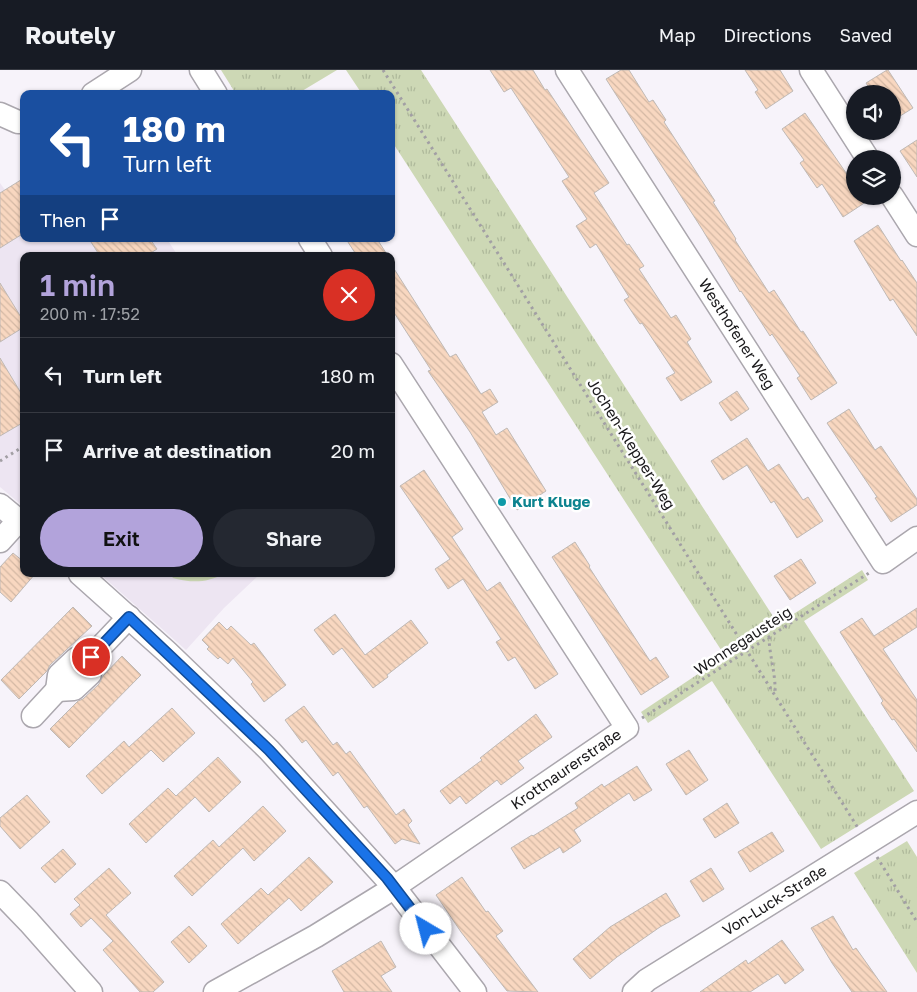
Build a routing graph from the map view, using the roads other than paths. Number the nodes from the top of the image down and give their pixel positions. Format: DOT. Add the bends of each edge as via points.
graph roads {
  1 [pos="130,70"];
  2 [pos="201,70"];
  3 [pos="568,70"];
  4 [pos="811,70"];
  5 [pos="98,90"];
  6 [pos="214,90"];
  7 [pos="0,114"];
  8 [pos="20,121"];
  9 [pos="862,150"];
  10 [pos="898,205"];
  11 [pos="917,235"];
  12 [pos="395,370"];
  13 [pos="0,506"];
  14 [pos="20,521"];
  15 [pos="20,523"];
  16 [pos="917,538"];
  17 [pos="0,541"];
  18 [pos="83,577"];
  19 [pos="129,617"];
  20 [pos="33,716"];
  21 [pos="917,812"];
  22 [pos="394,887"];
  23 [pos="0,892"];
  24 [pos="91,992"];
  25 [pos="215,992"];
  26 [pos="475,992"];
  27 [pos="634,992"];
  1 -- 5 [label="street"];
  2 -- 6 [label="street"];
  3 -- 16 [label="street, Westhofener Weg" via="883,562"];
  4 -- 9 [label="street"];
  7 -- 8 [label="street"];
  10 -- 11 [label="street"];
  12 -- 22 [label="street, Krottnaurerstraße" via="627,728"];
  13 -- 14 [label="street"];
  15 -- 17 [label="street"];
  18 -- 19 [label="street"];
  19 -- 20 [label="street" via="91,657 76,659 59,675 57,690"];
  19 -- 22 [label="street" via="269,750"];
  21 -- 27 [label="street, Von-Luck-Straße" via="648,980"];
  22 -- 25 [label="street, Krottnaurerstraße" via="316,936"];
  22 -- 26 [label="street"];
  23 -- 24 [label="street"];
}
